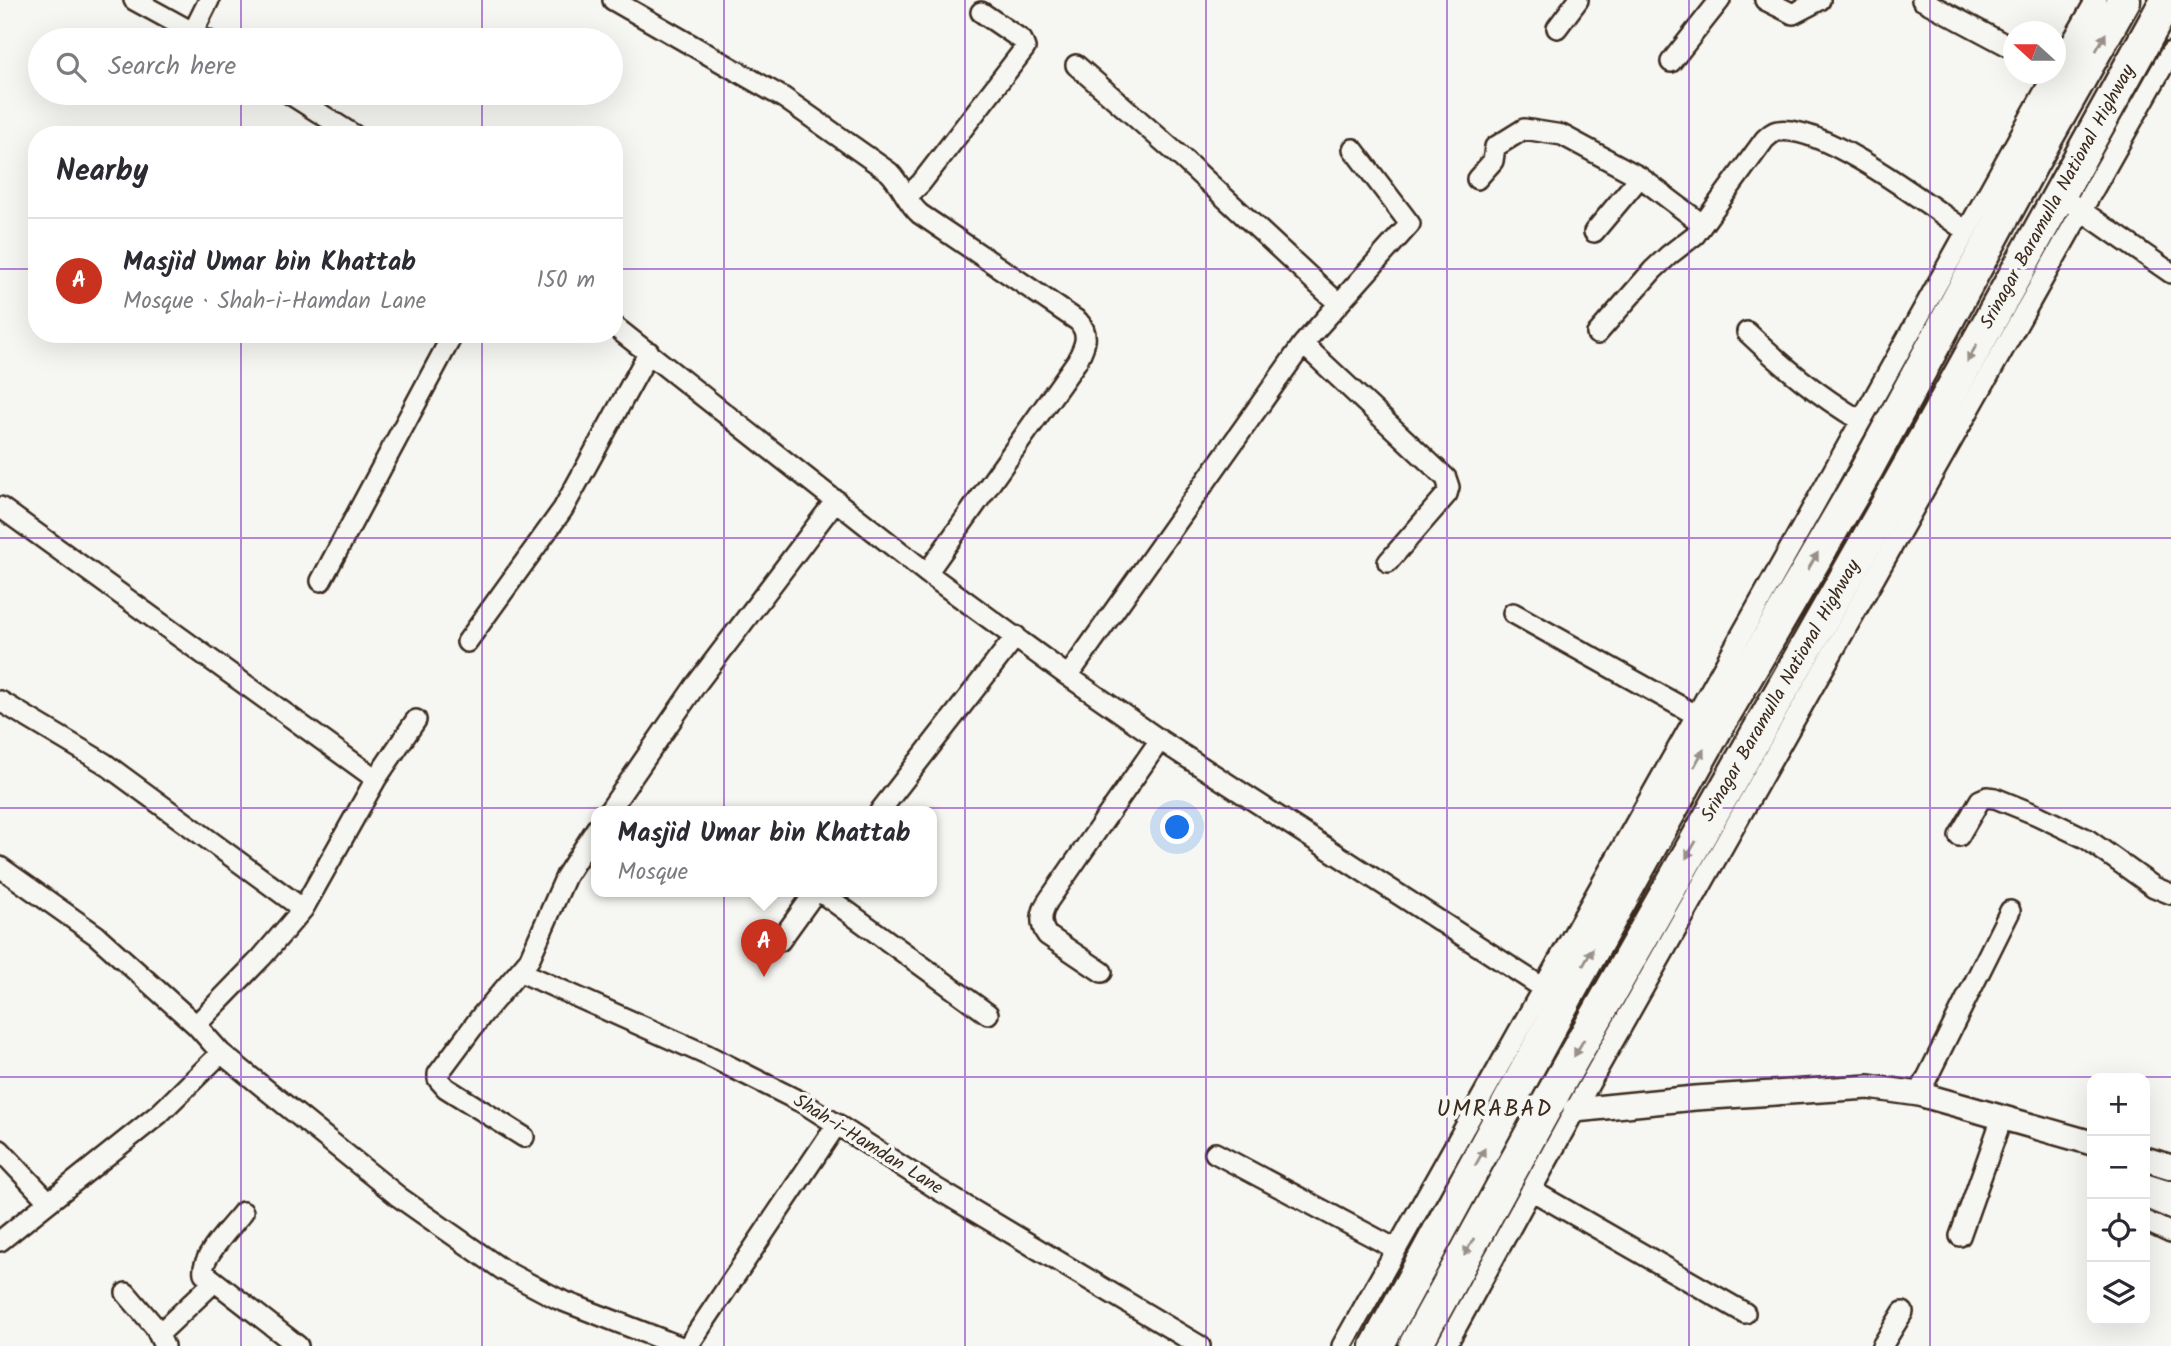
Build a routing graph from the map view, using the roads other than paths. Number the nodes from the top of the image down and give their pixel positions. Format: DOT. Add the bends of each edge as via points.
graph roads {
  1 [pos="134,0"];
  2 [pos="209,0"];
  3 [pos="613,0"];
  4 [pos="1578,0"];
  5 [pos="1720,0"];
  6 [pos="1765,0"];
  7 [pos="1820,0"];
  8 [pos="1922,0"];
  9 [pos="2096,0"];
  10 [pos="2124,0"];
  11 [pos="2167,0"];
  12 [pos="981,12"];
  13 [pos="185,28"];
  14 [pos="202,28"];
  15 [pos="1557,28"];
  16 [pos="2003,43"];
  17 [pos="2159,44"];
  18 [pos="1671,62"];
  19 [pos="2066,64"];
  20 [pos="1076,65"];
  21 [pos="2066,69"];
  22 [pos="2056,84"];
  23 [pos="2058,84"];
  24 [pos="307,105"];
  25 [pos="340,126"];
  26 [pos="1353,149"];
  27 [pos="1640,177"];
  28 [pos="1477,179"];
  29 [pos="907,197"];
  30 [pos="2071,203"];
  31 [pos="1702,224"];
  32 [pos="1966,231"];
  33 [pos="1594,232"];
  34 [pos="2171,273"];
  35 [pos="1339,304"];
  36 [pos="1747,332"];
  37 [pos="623,333"];
  38 [pos="1597,334"];
  39 [pos="448,343"];
  40 [pos="1303,344"];
  41 [pos="649,352"];
  42 [pos="1861,421"];
  43 [pos="836,500"];
  44 [pos="0,507"];
  45 [pos="1388,562"];
  46 [pos="927,573"];
  47 [pos="321,581"];
  48 [pos="1513,613"];
  49 [pos="1016,636"];
  50 [pos="467,642"];
  51 [pos="1068,676"];
  52 [pos="0,701"];
  53 [pos="1696,715"];
  54 [pos="416,720"];
  55 [pos="1160,740"];
  56 [pos="376,779"];
  57 [pos="1746,782"];
  58 [pos="612,806"];
  59 [pos="884,806"];
  60 [pos="1959,835"];
  61 [pos="591,837"];
  62 [pos="0,867"];
  63 [pos="2171,894"];
  64 [pos="812,897"];
  65 [pos="825,897"];
  66 [pos="303,909"];
  67 [pos="2010,911"];
  68 [pos="780,940"];
  69 [pos="520,972"];
  70 [pos="1102,972"];
  71 [pos="1553,994"];
  72 [pos="988,1014"];
  73 [pos="196,1025"];
  74 [pos="221,1053"];
  75 [pos="1919,1094"];
  76 [pos="1575,1110"];
  77 [pos="2002,1118"];
  78 [pos="837,1124"];
  79 [pos="524,1137"];
  80 [pos="2087,1142"];
  81 [pos="0,1150"];
  82 [pos="1215,1153"];
  83 [pos="2150,1160"];
  84 [pos="2171,1167"];
  85 [pos="1531,1190"];
  86 [pos="48,1201"];
  87 [pos="243,1212"];
  88 [pos="2150,1223"];
  89 [pos="2171,1233"];
  90 [pos="1960,1236"];
  91 [pos="0,1241"];
  92 [pos="1396,1249"];
  93 [pos="214,1282"];
  94 [pos="126,1293"];
  95 [pos="1903,1312"];
  96 [pos="1745,1313"];
  97 [pos="162,1340"];
  98 [pos="298,1346"];
  99 [pos="679,1346"];
  100 [pos="688,1346"];
  101 [pos="1200,1346"];
  102 [pos="1342,1346"];
  103 [pos="1377,1346"];
  104 [pos="1415,1346"];
  105 [pos="1447,1346"];
  106 [pos="1882,1346"];
  1 -- 13 [label="street"];
  2 -- 14 [label="street"];
  3 -- 29 [label="street" via="784,98 889,172"];
  4 -- 15 [label="street"];
  5 -- 18 [label="street"];
  6 -- 7 [label="street" via="1793,14"];
  8 -- 16 [label="street"];
  9 -- 19 [label="street"];
  21 -- 10 [label="highway, one-way"];
  11 -- 17 [label="highway, Srinagar Baramulla National Highway"];
  12 -- 29 [label="street" via="1022,40 1025,48"];
  17 -- 30 [label="highway, Srinagar Baramulla National Highway"];
  20 -- 35 [label="street"];
  22 -- 32 [label="street"];
  71 -- 23 [label="highway, one-way" via="1863,476 2031,165"];
  24 -- 25 [label="street"];
  26 -- 35 [label="street" via="1410,224"];
  27 -- 28 [label="street" via="1562,135 1524,129 1495,147 1493,161"];
  27 -- 31 [label="street"];
  27 -- 33 [label="street"];
  29 -- 46 [label="street" via="920,214 1078,321 1086,338 1077,361"];
  30 -- 34 [label="street"];
  30 -- 57 [label="highway, Srinagar Baramulla National Highway"];
  31 -- 32 [label="street" via="1765,139 1776,131 1793,131 1853,155"];
  31 -- 38 [label="street" via="1653,270"];
  32 -- 42 [label="street"];
  35 -- 40 [label="street"];
  36 -- 42 [label="street" via="1801,382"];
  37 -- 41 [label="street"];
  39 -- 47 [label="street"];
  40 -- 45 [label="street" via="1447,481 1447,494"];
  40 -- 51 [label="street"];
  41 -- 43 [label="street"];
  41 -- 50 [label="street" via="563,509"];
  42 -- 53 [label="street"];
  43 -- 46 [label="street"];
  43 -- 58 [label="street" via="695,686"];
  44 -- 56 [label="street"];
  46 -- 49 [label="street"];
  48 -- 53 [label="street"];
  49 -- 51 [label="street"];
  49 -- 59 [label="street"];
  51 -- 55 [label="street"];
  52 -- 66 [label="street" via="104,763"];
  53 -- 71 [label="street"];
  54 -- 56 [label="street"];
  55 -- 70 [label="street" via="1042,914 1047,935"];
  55 -- 71 [label="street"];
  56 -- 66 [label="street"];
  57 -- 76 [label="street"];
  57 -- 104 [label="highway, Srinagar Baramulla National Highway, one-way" via="1560,1082"];
  60 -- 63 [label="street" via="1980,800 1995,798 2087,839"];
  61 -- 69 [label="street" via="566,876"];
  62 -- 73 [label="street" via="96,935"];
  64 -- 68 [label="street"];
  65 -- 72 [label="street"];
  66 -- 73 [label="street"];
  67 -- 75 [label="street"];
  69 -- 78 [label="street, Shah-i-Hamdan Lane" via="771,1086"];
  69 -- 79 [label="street" via="443,1065 438,1079"];
  71 -- 92 [label="street"];
  103 -- 71 [label="highway, one-way"];
  73 -- 74 [label="street"];
  74 -- 86 [label="street" via="159,1114"];
  74 -- 99 [label="street" via="399,1196 503,1270 558,1299"];
  75 -- 76 [label="street" via="1869,1087"];
  75 -- 77 [label="street"];
  76 -- 85 [label="street"];
  77 -- 80 [label="street"];
  77 -- 90 [label="street"];
  78 -- 100 [label="street"];
  78 -- 101 [label="street, Shah-i-Hamdan Lane"];
  81 -- 86 [label="street"];
  82 -- 92 [label="street"];
  83 -- 84 [label="street"];
  85 -- 96 [label="street"];
  85 -- 105 [label="street"];
  86 -- 91 [label="street"];
  87 -- 93 [label="street" via="203,1263 204,1273"];
  88 -- 89 [label="street"];
  92 -- 102 [label="street"];
  93 -- 97 [label="street"];
  93 -- 98 [label="street"];
  94 -- 97 [label="street"];
  95 -- 106 [label="street"];
}
